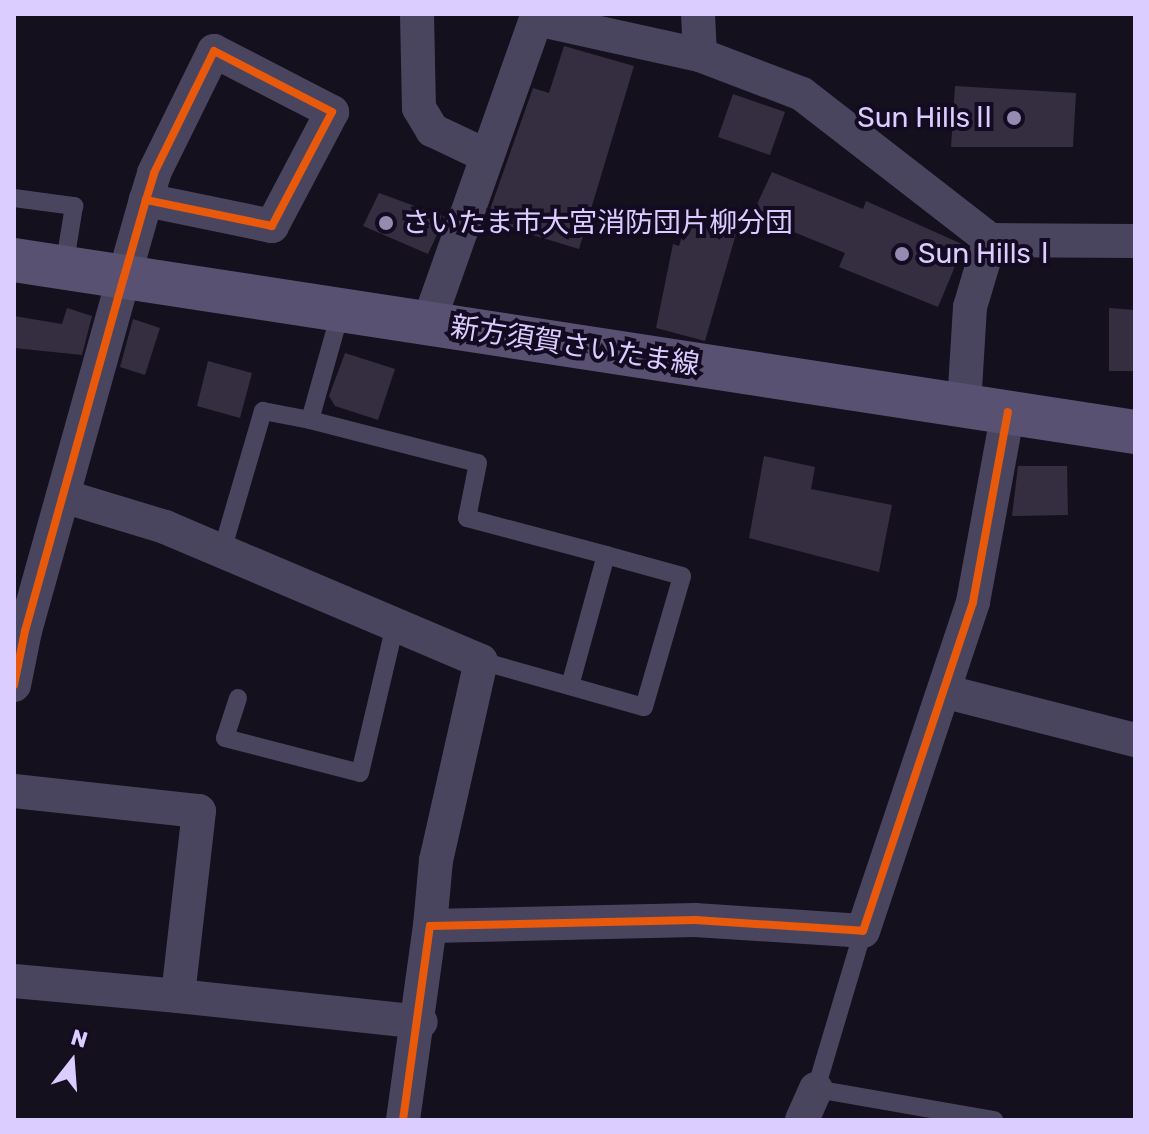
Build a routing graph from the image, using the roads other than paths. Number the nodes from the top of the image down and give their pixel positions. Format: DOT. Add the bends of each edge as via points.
graph roads {
  1 [pos="417,14"];
  2 [pos="698,14"];
  3 [pos="700,55"];
  4 [pos="487,156"];
  5 [pos="14,198"];
  6 [pos="146,200"];
  7 [pos="990,240"];
  8 [pos="1135,241"];
  9 [pos="14,260"];
  10 [pos="64,268"];
  11 [pos="124,277"];
  12 [pos="341,310"];
  13 [pos="428,324"];
  14 [pos="964,405"];
  15 [pos="1008,412"];
  16 [pos="310,420"];
  17 [pos="1135,432"];
  18 [pos="63,496"];
  19 [pos="222,551"];
  20 [pos="606,555"];
  21 [pos="395,625"];
  22 [pos="481,661"];
  23 [pos="14,685"];
  24 [pos="570,686"];
  25 [pos="947,692"];
  26 [pos="238,698"];
  27 [pos="1135,740"];
  28 [pos="14,791"];
  29 [pos="430,926"];
  30 [pos="863,931"];
  31 [pos="14,981"];
  32 [pos="178,996"];
  33 [pos="421,1022"];
  34 [pos="816,1089"];
  35 [pos="403,1120"];
  36 [pos="802,1120"];
  37 [pos="994,1120"];
  1 -- 4 [label="street" via="419,108 432,130"];
  2 -- 3 [label="street"];
  3 -- 4 [label="street" via="536,19"];
  3 -- 7 [label="street" via="802,94"];
  4 -- 13 [label="street"];
  5 -- 10 [label="lane" via="74,206"];
  6 -- 6 [label="street" via="272,226 332,112 214,51"];
  6 -- 11 [label="street"];
  7 -- 8 [label="street"];
  7 -- 14 [label="street" via="970,307"];
  9 -- 10 [label="main road, 新方須賀さいたま線"];
  10 -- 11 [label="main road, 新方須賀さいたま線"];
  11 -- 12 [label="main road, 新方須賀さいたま線"];
  11 -- 18 [label="street"];
  12 -- 13 [label="main road, 新方須賀さいたま線"];
  12 -- 16 [label="lane"];
  13 -- 14 [label="main road, 新方須賀さいたま線"];
  14 -- 15 [label="main road, 新方須賀さいたま線"];
  15 -- 17 [label="main road, 新方須賀さいたま線"];
  15 -- 25 [label="street" via="973,602"];
  16 -- 19 [label="lane" via="263,411"];
  16 -- 20 [label="lane" via="478,463 467,518"];
  18 -- 19 [label="street"];
  18 -- 23 [label="street"];
  19 -- 21 [label="street"];
  20 -- 24 [label="lane"];
  20 -- 24 [label="lane" via="682,576 644,707"];
  21 -- 22 [label="street"];
  21 -- 26 [label="lane" via="360,773 225,738"];
  22 -- 24 [label="lane"];
  22 -- 29 [label="street" via="436,860"];
  25 -- 27 [label="street"];
  25 -- 30 [label="street"];
  28 -- 32 [label="street" via="199,811"];
  29 -- 30 [label="street" via="695,920"];
  29 -- 33 [label="street"];
  30 -- 34 [label="lane"];
  31 -- 32 [label="street"];
  32 -- 33 [label="street"];
  33 -- 35 [label="street"];
  34 -- 36 [label="street"];
  34 -- 37 [label="lane"];
}
